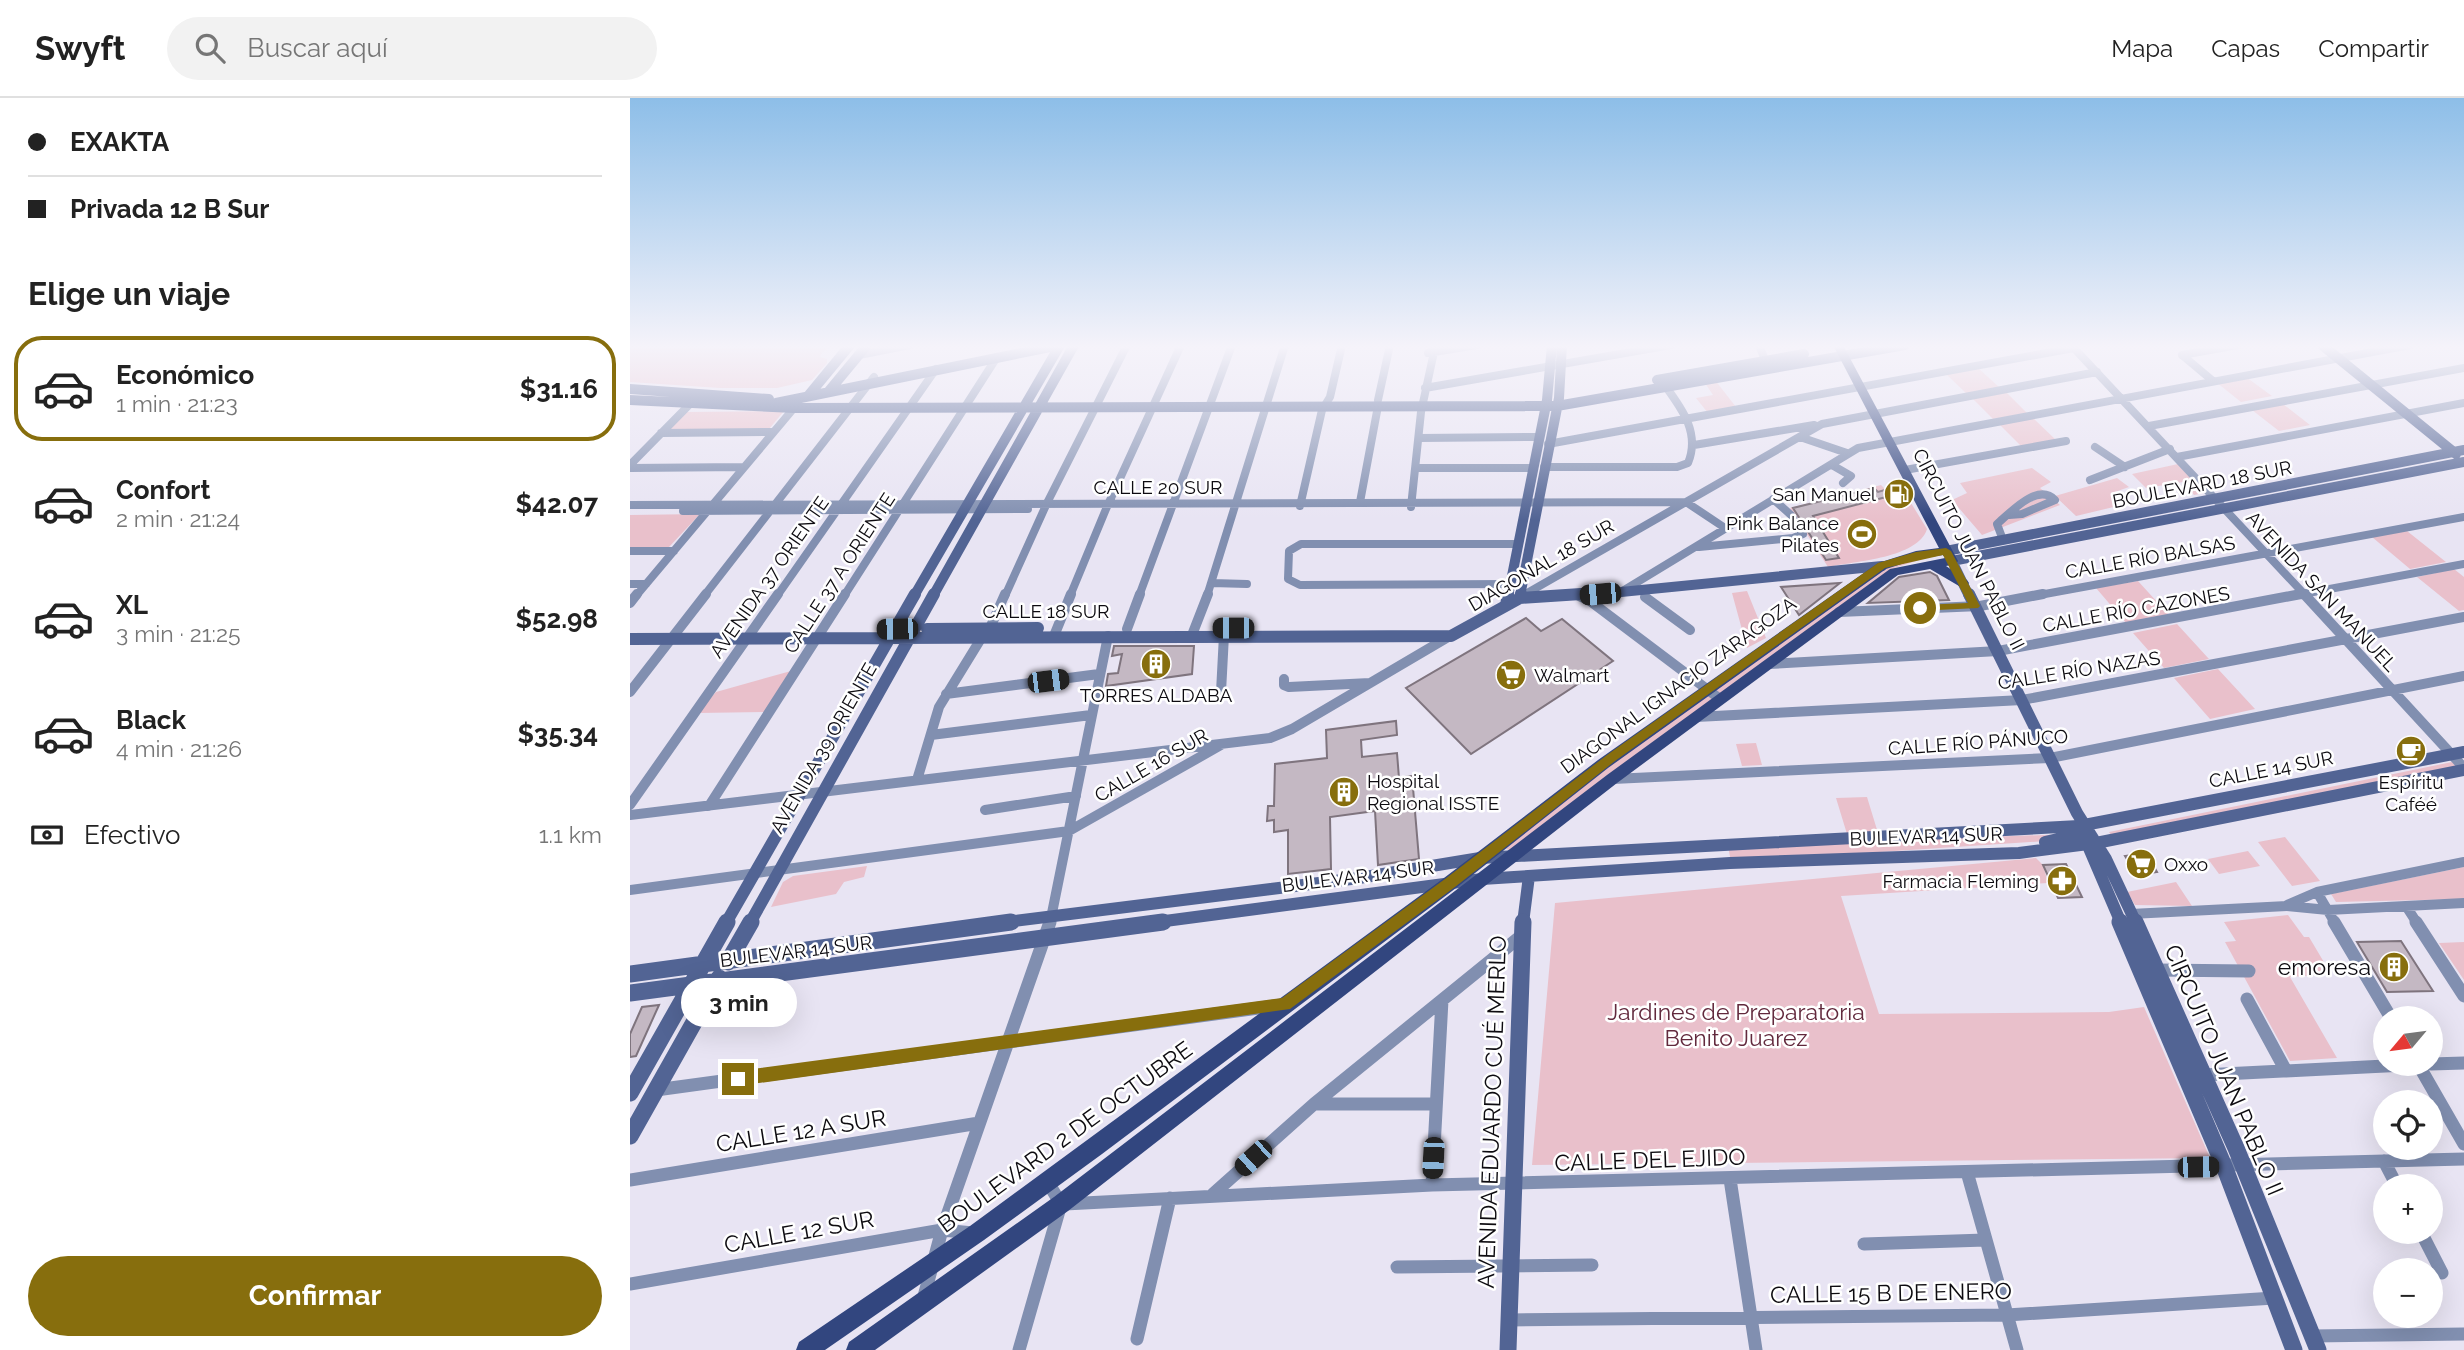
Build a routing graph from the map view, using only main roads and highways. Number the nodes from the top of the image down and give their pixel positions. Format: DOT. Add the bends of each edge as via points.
graph roads {
  1 [pos="681,403"];
  2 [pos="761,403"];
  3 [pos="841,403"];
  4 [pos="1300,403"];
  5 [pos="1551,403"];
  6 [pos="1552,403"];
  7 [pos="1869,403"];
  8 [pos="2393,403"];
  9 [pos="1026,405"];
  10 [pos="1040,405"];
  11 [pos="2459,451"];
  12 [pos="2464,461"];
  13 [pos="1538,468"];
  14 [pos="2177,506"];
  15 [pos="2145,512"];
  16 [pos="2188,516"];
  17 [pos="2104,521"];
  18 [pos="2156,522"];
  19 [pos="2113,530"];
  20 [pos="1939,535"];
  21 [pos="1916,555"];
  22 [pos="1949,556"];
  23 [pos="1929,564"];
  24 [pos="1882,566"];
  25 [pos="1868,576"];
  26 [pos="1963,583"];
  27 [pos="1520,598"];
  28 [pos="1585,598"];
  29 [pos="1506,605"];
  30 [pos="1462,630"];
  31 [pos="630,631"];
  32 [pos="1194,631"];
  33 [pos="1252,631"];
  34 [pos="1056,632"];
  35 [pos="894,633"];
  36 [pos="913,633"];
  37 [pos="675,635"];
  38 [pos="1451,636"];
  39 [pos="630,639"];
  40 [pos="2458,753"];
  41 [pos="2464,769"];
  42 [pos="2086,831"];
  43 [pos="1514,855"];
  44 [pos="1480,858"];
  45 [pos="778,870"];
  46 [pos="1529,876"];
  47 [pos="1482,879"];
  48 [pos="1450,883"];
  49 [pos="730,959"];
  50 [pos="702,964"];
  51 [pos="630,974"];
  52 [pos="718,981"];
  53 [pos="691,984"];
  54 [pos="630,993"];
  55 [pos="630,1093"];
  56 [pos="630,1136"];
  57 [pos="2315,1343"];
  58 [pos="807,1350"];
  59 [pos="858,1350"];
  60 [pos="1508,1350"];
  61 [pos="2294,1350"];
  1 -- 2 [label="main road"];
  3 -- 9 [label="main road"];
  4 -- 10 [label="main road"];
  5 -- 13 [label="main road" via="1538,437"];
  6 -- 13 [label="main road" via="1549,444"];
  7 -- 20 [label="main road, CIRCUITO JUAN PABLO II"];
  8 -- 11 [label="main road"];
  9 -- 10 [label="main road"];
  9 -- 35 [label="main road, AVENIDA 39 ORIENTE"];
  10 -- 36 [label="main road, AVENIDA 39 ORIENTE"];
  11 -- 12 [label="main road"];
  11 -- 14 [label="main road, BOULEVARD 18 SUR"];
  12 -- 16 [label="main road, BOULEVARD 18 SUR"];
  13 -- 27 [label="main road" via="1537,504"];
  13 -- 29 [label="main road" via="1525,504"];
  14 -- 15 [label="main road, BOULEVARD 18 SUR"];
  14 -- 16 [label="main road"];
  15 -- 17 [label="main road, BOULEVARD 18 SUR"];
  15 -- 18 [label="main road"];
  16 -- 18 [label="main road, BOULEVARD 18 SUR"];
  17 -- 19 [label="main road"];
  17 -- 22 [label="main road, BOULEVARD 18 SUR" via="2003,540"];
  18 -- 19 [label="main road, BOULEVARD 18 SUR"];
  19 -- 22 [label="main road, BOULEVARD 18 SUR"];
  20 -- 21 [label="main road"];
  20 -- 22 [label="main road, CIRCUITO JUAN PABLO II"];
  21 -- 22 [label="main road, DIAGONAL IGNACIO ZARAGOZA"];
  21 -- 24 [label="main road, DIAGONAL IGNACIO ZARAGOZA"];
  22 -- 23 [label="main road, DIAGONAL IGNACIO ZARAGOZA"];
  22 -- 26 [label="main road, CIRCUITO JUAN PABLO II"];
  23 -- 26 [label="main road"];
  23 -- 43 [label="main road, DIAGONAL IGNACIO ZARAGOZA" via="1898,570"];
  24 -- 25 [label="main road, DIAGONAL IGNACIO ZARAGOZA"];
  24 -- 28 [label="main road"];
  25 -- 28 [label="main road" via="1645,597"];
  25 -- 44 [label="main road, DIAGONAL IGNACIO ZARAGOZA" via="1603,764"];
  26 -- 42 [label="main road, CIRCUITO JUAN PABLO II"];
  27 -- 28 [label="main road"];
  27 -- 29 [label="main road, DIAGONAL 18 SUR"];
  28 -- 29 [label="main road"];
  29 -- 30 [label="main road, DIAGONAL 18 SUR"];
  30 -- 33 [label="main road, CALLE 18 SUR"];
  30 -- 38 [label="main road, DIAGONAL 18 SUR"];
  31 -- 37 [label="main road, CALLE 18 SUR"];
  32 -- 33 [label="main road, CALLE 18 SUR"];
  32 -- 33 [label="main road, CALLE 18 SUR" via="1224,635"];
  32 -- 34 [label="main road, CALLE 18 SUR"];
  32 -- 34 [label="main road, CALLE 18 SUR" via="1108,636"];
  33 -- 38 [label="main road, CALLE 18 SUR"];
  34 -- 36 [label="main road, CALLE 18 SUR"];
  35 -- 36 [label="main road, CALLE 18 SUR"];
  35 -- 37 [label="main road, CALLE 18 SUR"];
  35 -- 50 [label="main road, AVENIDA 39 ORIENTE"];
  36 -- 45 [label="main road, AVENIDA 39 ORIENTE"];
  37 -- 39 [label="main road, CALLE 18 SUR"];
  40 -- 42 [label="main road, CALLE 14 SUR" via="2164,810 2144,820"];
  41 -- 42 [label="main road, CALLE 14 SUR"];
  42 -- 43 [label="main road, BULEVAR 14 SUR"];
  42 -- 46 [label="main road, BULEVAR 14 SUR" via="2020,852"];
  42 -- 57 [label="main road, CIRCUITO JUAN PABLO II" via="2157,970"];
  42 -- 61 [label="main road, CIRCUITO JUAN PABLO II"];
  43 -- 44 [label="main road, BULEVAR 14 SUR"];
  43 -- 47 [label="main road, DIAGONAL IGNACIO ZARAGOZA"];
  44 -- 48 [label="main road, DIAGONAL IGNACIO ZARAGOZA"];
  44 -- 49 [label="main road, BULEVAR 14 SUR" via="1359,878"];
  46 -- 47 [label="main road, BULEVAR 14 SUR"];
  46 -- 60 [label="main road, AVENIDA EDUARDO CUÉ MERLO" via="1521,936"];
  47 -- 48 [label="main road, BULEVAR 14 SUR"];
  47 -- 59 [label="main road" via="1061,1204"];
  48 -- 52 [label="main road, BULEVAR 14 SUR"];
  48 -- 58 [label="main road, BOULEVARD 2 DE OCTUBRE" via="977,1233"];
  49 -- 50 [label="main road, BULEVAR 14 SUR"];
  49 -- 52 [label="main road, AVENIDA 39 ORIENTE"];
  50 -- 51 [label="main road, BULEVAR 14 SUR"];
  50 -- 53 [label="main road, AVENIDA 39 ORIENTE"];
  52 -- 53 [label="main road, BULEVAR 14 SUR"];
  52 -- 56 [label="main road, AVENIDA 39 ORIENTE"];
  53 -- 54 [label="main road, BULEVAR 14 SUR"];
  53 -- 55 [label="main road, AVENIDA 39 ORIENTE"];
}
